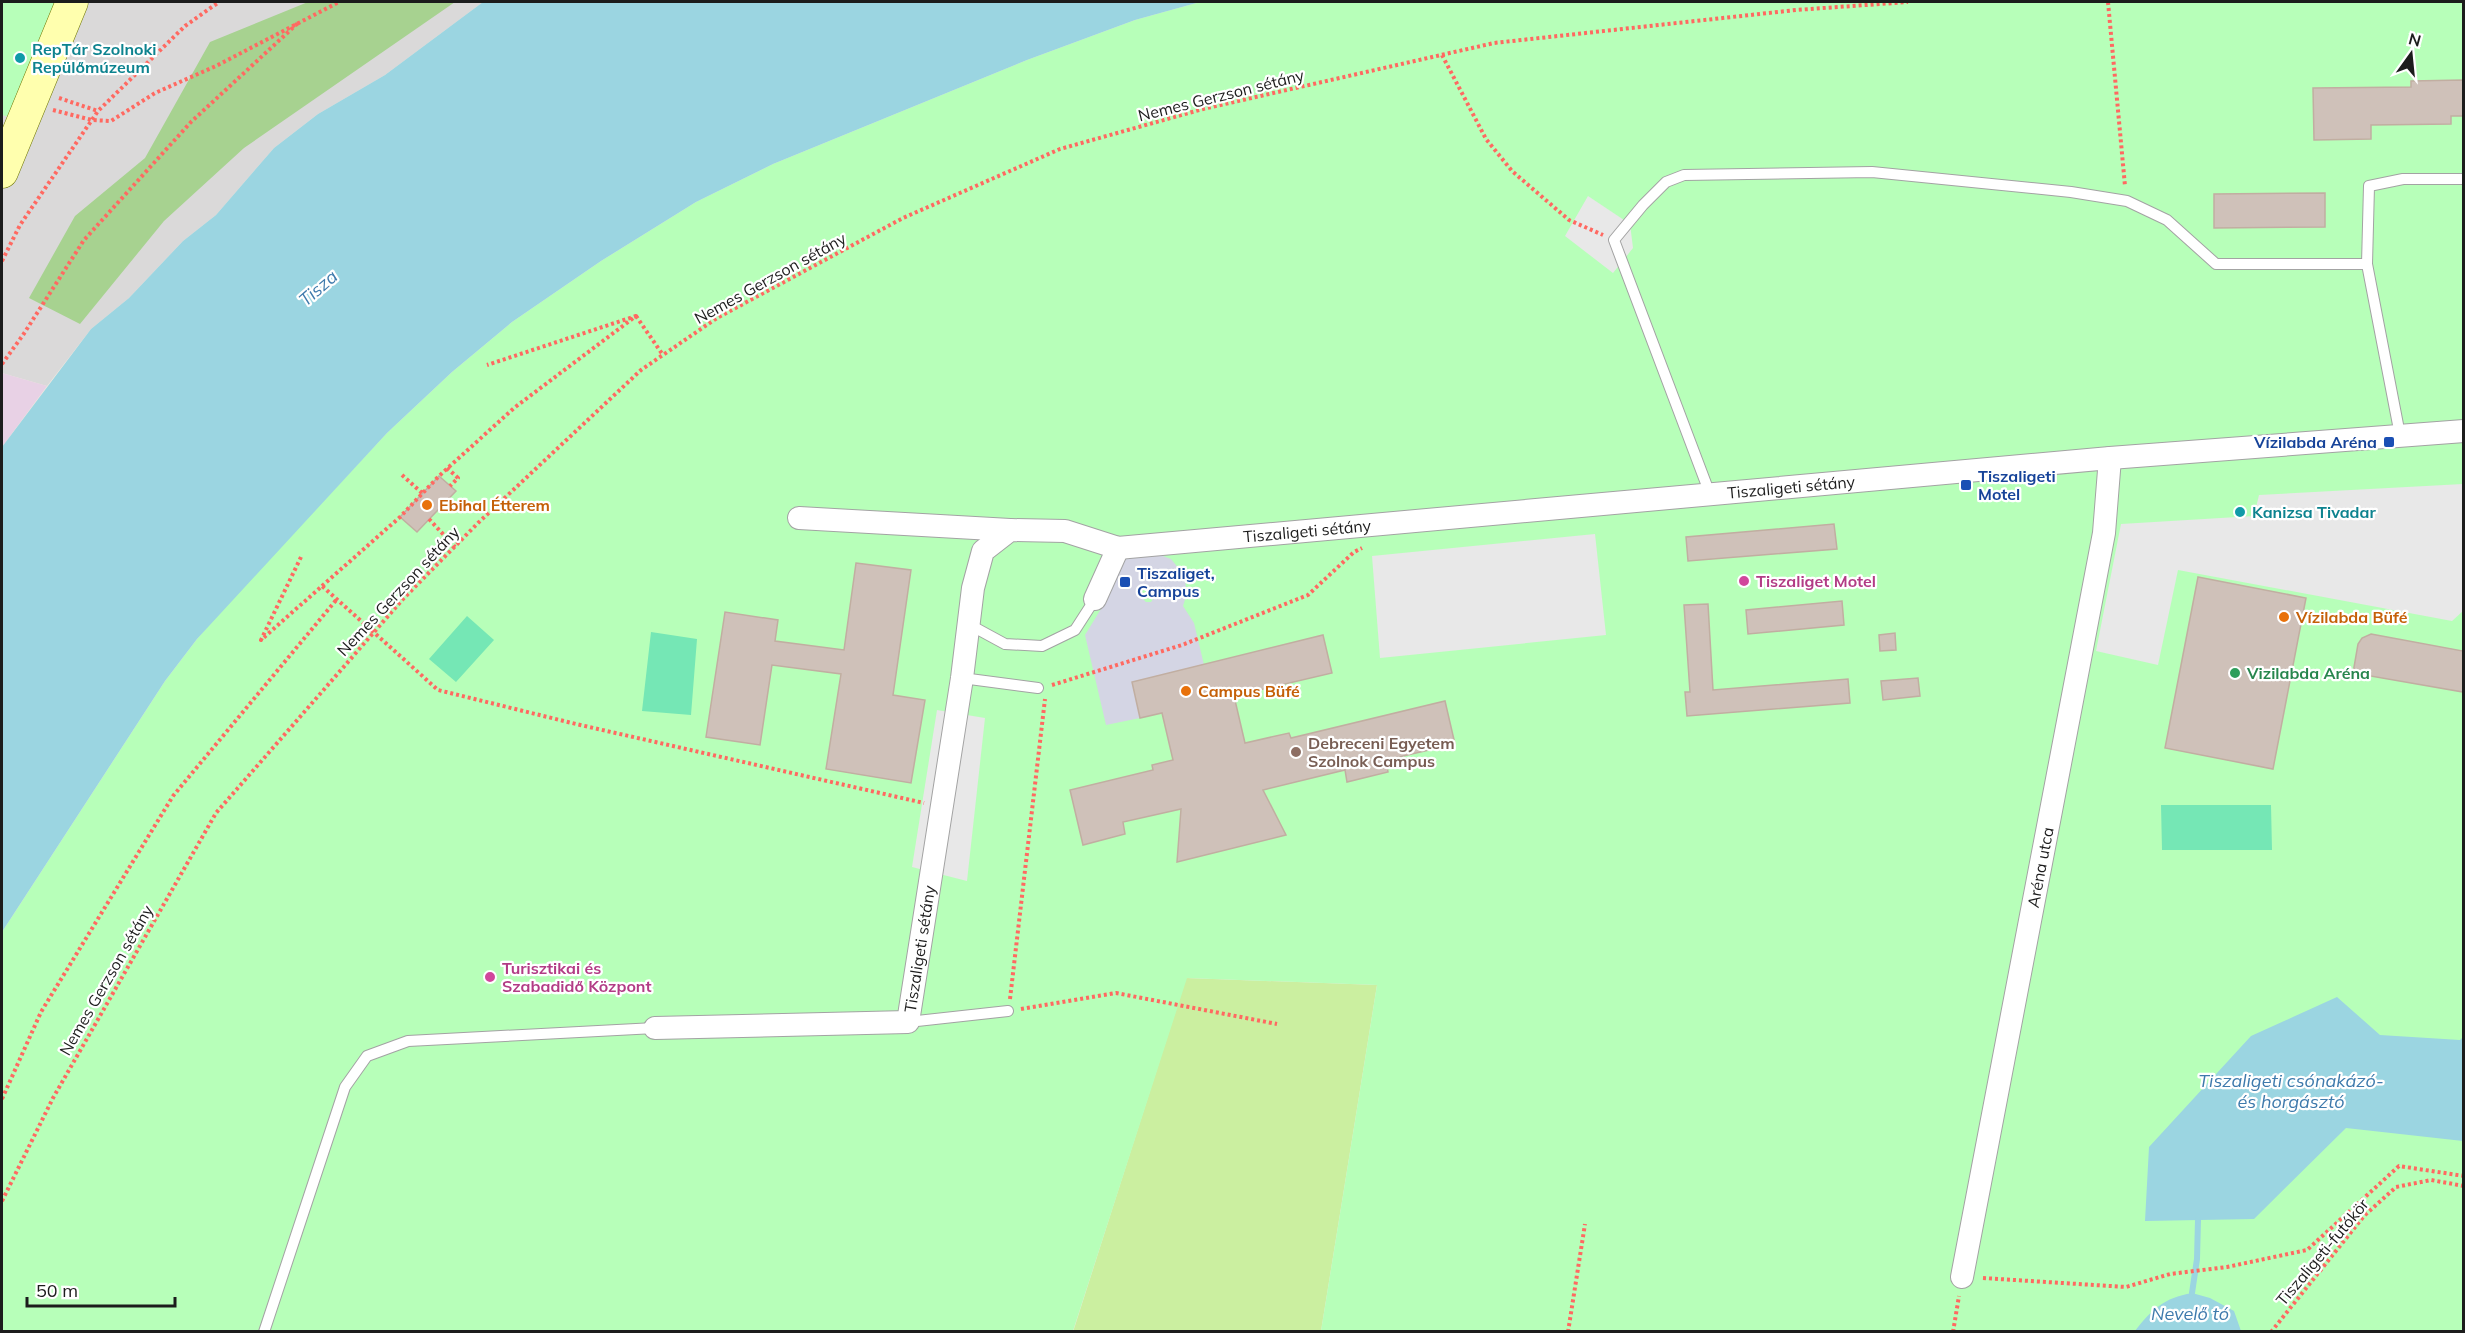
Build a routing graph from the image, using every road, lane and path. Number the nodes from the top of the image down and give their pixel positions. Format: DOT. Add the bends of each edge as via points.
graph roads {
  1 [pos="72,2"];
  2 [pos="219,2"];
  3 [pos="339,2"];
  4 [pos="1908,2"];
  5 [pos="2108,2"];
  6 [pos="298,24"];
  7 [pos="1442,55"];
  8 [pos="30,104"];
  9 [pos="92,120"];
  10 [pos="2,172"];
  11 [pos="2463,179"];
  12 [pos="2127,201"];
  13 [pos="1614,240"];
  14 [pos="2,261"];
  15 [pos="2367,264"];
  16 [pos="636,316"];
  17 [pos="663,355"];
  18 [pos="2,364"];
  19 [pos="487,365"];
  20 [pos="2463,431"];
  21 [pos="2400,435"];
  22 [pos="2110,458"];
  23 [pos="447,468"];
  24 [pos="402,475"];
  25 [pos="450,486"];
  26 [pos="422,493"];
  27 [pos="1710,494"];
  28 [pos="799,518"];
  29 [pos="429,519"];
  30 [pos="1010,530"];
  31 [pos="455,547"];
  32 [pos="1365,547"];
  33 [pos="1118,548"];
  34 [pos="301,558"];
  35 [pos="322,586"];
  36 [pos="337,599"];
  37 [pos="1095,599"];
  38 [pos="970,625"];
  39 [pos="374,632"];
  40 [pos="962,678"];
  41 [pos="1042,687"];
  42 [pos="942,807"];
  43 [pos="1008,1011"];
  44 [pos="908,1022"];
  45 [pos="1277,1024"];
  46 [pos="655,1028"];
  47 [pos="2,1099"];
  48 [pos="2463,1176"];
  49 [pos="2463,1186"];
  50 [pos="2,1201"];
  51 [pos="1585,1224"];
  52 [pos="1962,1277"];
  53 [pos="264,1332"];
  54 [pos="1568,1332"];
  55 [pos="1953,1332"];
  56 [pos="2271,1332"];
  1 -- 8 [label="street"];
  2 -- 9 [label="path" via="185,26"];
  3 -- 6 [label="path"];
  4 -- 7 [label="path, Nemes Gerzson sétány" via="1797,10 1506,42"];
  5 -- 12 [label="path"];
  6 -- 9 [label="path" via="155,93 111,121"];
  6 -- 18 [label="path" via="191,122 84,240"];
  7 -- 13 [label="path" via="1486,139 1512,171 1569,220"];
  7 -- 17 [label="path, Nemes Gerzson sétány" via="1203,109 1060,149 903,218 717,318"];
  8 -- 9 [label="path"];
  8 -- 10 [label="street"];
  9 -- 14 [label="path" via="20,225"];
  11 -- 15 [label="lane" via="2403,179 2369,186"];
  12 -- 13 [label="lane" via="1872,172 1684,175 1666,182"];
  12 -- 15 [label="lane" via="2167,220 2216,264"];
  13 -- 27 [label="lane"];
  15 -- 21 [label="lane"];
  16 -- 17 [label="path"];
  16 -- 19 [label="path"];
  16 -- 23 [label="path" via="514,408"];
  17 -- 31 [label="path, Nemes Gerzson sétány" via="641,370"];
  20 -- 21 [label="street, Tiszaligeti sétány"];
  21 -- 22 [label="street, Tiszaligeti sétány"];
  22 -- 27 [label="street, Tiszaligeti sétány"];
  22 -- 52 [label="street, Aréna utca" via="2104,533"];
  23 -- 25 [label="path" via="458,478"];
  23 -- 26 [label="path"];
  24 -- 26 [label="path"];
  26 -- 35 [label="path"];
  27 -- 33 [label="street, Tiszaligeti sétány"];
  28 -- 30 [label="street, Tiszaligeti sétány"];
  29 -- 31 [label="path"];
  30 -- 33 [label="street, Tiszaligeti sétány" via="1065,531"];
  30 -- 38 [label="street, Tiszaligeti sétány" via="983,551 973,588"];
  31 -- 39 [label="path, Nemes Gerzson sétány"];
  32 -- 41 [label="path" via="1354,552 1308,594 1182,645"];
  33 -- 37 [label="street"];
  34 -- 35 [label="path" via="261,640"];
  35 -- 36 [label="path"];
  36 -- 39 [label="path"];
  36 -- 47 [label="path" via="173,796 41,1012"];
  37 -- 38 [label="lane" via="1075,630 1042,646 1005,644"];
  38 -- 40 [label="street, Tiszaligeti sétány"];
  39 -- 42 [label="path" via="438,690"];
  39 -- 50 [label="path, Nemes Gerzson sétány" via="216,813 53,1098"];
  40 -- 41 [label="lane"];
  40 -- 42 [label="street, Tiszaligeti sétány"];
  41 -- 43 [label="path"];
  42 -- 44 [label="street, Tiszaligeti sétány"];
  43 -- 44 [label="lane"];
  43 -- 45 [label="path" via="1116,993"];
  44 -- 46 [label="street, Tiszaligeti sétány"];
  46 -- 53 [label="lane" via="408,1041 368,1056 345,1087"];
  48 -- 52 [label="path" via="2399,1166 2307,1250 2227,1267 2170,1274 2126,1287"];
  49 -- 56 [label="path, Tiszaligeti-futókör" via="2431,1180 2396,1187 2364,1216"];
  51 -- 54 [label="path"];
  52 -- 55 [label="path"];
}
